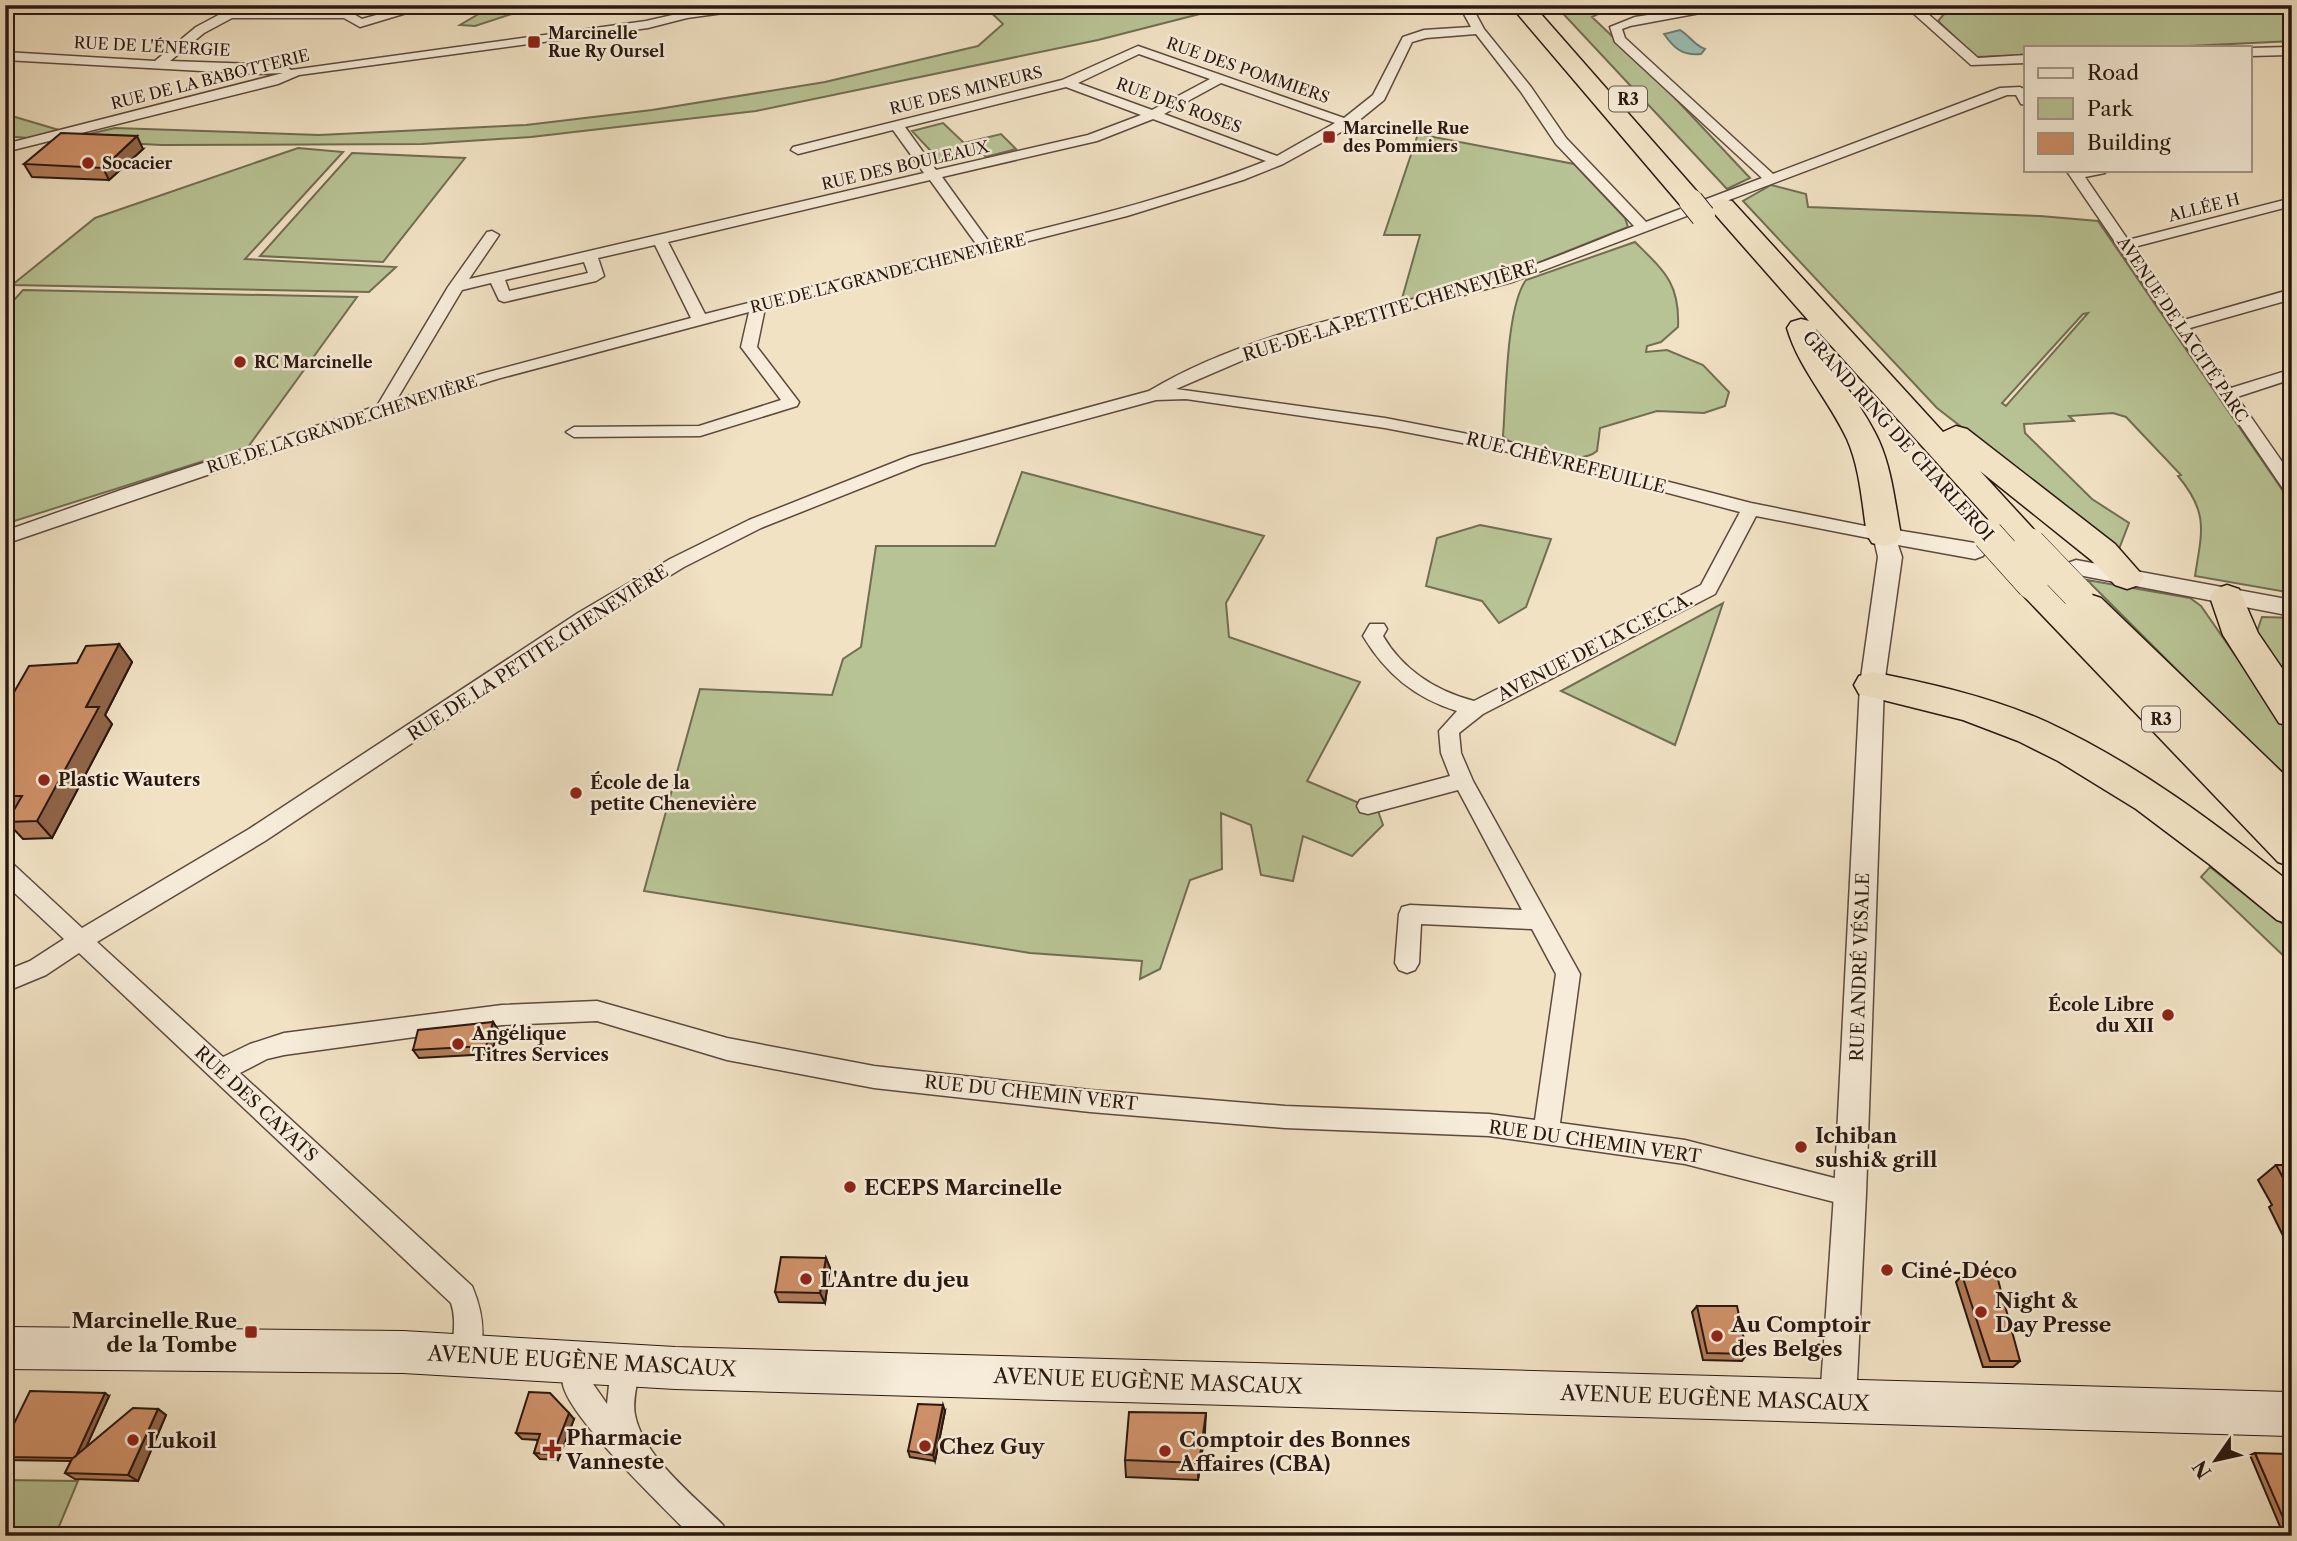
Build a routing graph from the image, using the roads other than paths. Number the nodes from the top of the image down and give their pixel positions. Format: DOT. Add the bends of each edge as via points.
graph roads {
  1 [pos="427,5"];
  2 [pos="752,5"];
  3 [pos="1465,5"];
  4 [pos="1521,5"];
  5 [pos="1544,5"];
  6 [pos="1697,5"];
  7 [pos="1910,5"];
  8 [pos="677,9"];
  9 [pos="1479,30"];
  10 [pos="1138,50"];
  11 [pos="2292,51"];
  12 [pos="2252,52"];
  13 [pos="5,56"];
  14 [pos="2019,59"];
  15 [pos="159,64"];
  16 [pos="259,77"];
  17 [pos="1220,79"];
  18 [pos="1067,83"];
  19 [pos="2023,96"];
  20 [pos="1155,114"];
  21 [pos="1347,123"];
  22 [pos="897,125"];
  23 [pos="5,148"];
  24 [pos="798,150"];
  25 [pos="1278,161"];
  26 [pos="2075,173"];
  27 [pos="934,176"];
  28 [pos="1771,179"];
  29 [pos="2292,202"];
  30 [pos="1707,204"];
  31 [pos="1644,228"];
  32 [pos="492,235"];
  33 [pos="659,239"];
  34 [pos="2126,245"];
  35 [pos="987,249"];
  36 [pos="456,287"];
  37 [pos="2292,294"];
  38 [pos="758,306"];
  39 [pos="700,320"];
  40 [pos="2181,326"];
  41 [pos="1801,328"];
  42 [pos="1868,370"];
  43 [pos="2292,374"];
  44 [pos="2228,394"];
  45 [pos="1155,395"];
  46 [pos="383,409"];
  47 [pos="574,432"];
  48 [pos="2292,489"];
  49 [pos="1751,509"];
  50 [pos="1884,535"];
  51 [pos="5,538"];
  52 [pos="1981,543"];
  53 [pos="2127,577"];
  54 [pos="2077,581"];
  55 [pos="2227,597"];
  56 [pos="2292,608"];
  57 [pos="1377,629"];
  58 [pos="1872,685"];
  59 [pos="1476,709"];
  60 [pos="2292,713"];
  61 [pos="1463,780"];
  62 [pos="1368,806"];
  63 [pos="2292,806"];
  64 [pos="2292,851"];
  65 [pos="5,870"];
  66 [pos="2292,908"];
  67 [pos="1538,920"];
  68 [pos="79,940"];
  69 [pos="1407,963"];
  70 [pos="5,982"];
  71 [pos="221,1072"];
  72 [pos="1546,1133"];
  73 [pos="1850,1194"];
  74 [pos="5,1348"];
  75 [pos="466,1356"];
  76 [pos="577,1363"];
  77 [pos="625,1366"];
  78 [pos="1838,1401"];
  79 [pos="2292,1414"];
  80 [pos="634,1453"];
  81 [pos="712,1536"];
  1 -- 15 [label="street" via="360,23 347,14 230,14 200,30"];
  2 -- 8 [label="street, RUE DE LA BABOTTERIE" via="697,10 690,15"];
  3 -- 9 [label="street"];
  4 -- 30 [label="highway, GRAND RING DE CHARLEROI / R3"];
  5 -- 30 [label="highway, GRAND RING DE CHARLEROI / R3"];
  6 -- 28 [label="street" via="1696,10 1628,21 1616,27 1619,38"];
  7 -- 14 [label="street" via="1975,62"];
  8 -- 16 [label="street, RUE DE LA BABOTTERIE" via="648,24"];
  9 -- 21 [label="street, RUE DE LA GRANDE CHENEVIÈRE" via="1424,34 1407,40 1379,97"];
  9 -- 31 [label="street" via="1561,141"];
  10 -- 17 [label="street, RUE DES POMMIERS"];
  10 -- 18 [label="street, RUE DES MINEURS"];
  11 -- 12 [label="street"];
  13 -- 15 [label="street, RUE DE L'ÉNERGIE"];
  15 -- 16 [label="street, RUE DE L'ÉNERGIE"];
  16 -- 23 [label="street, RUE DE LA BABOTTERIE"];
  17 -- 20 [label="street, RUE DES BOULEAUX"];
  17 -- 21 [label="street, RUE DES POMMIERS"];
  18 -- 20 [label="street, RUE DES ROSES"];
  18 -- 22 [label="street, RUE DES MINEURS"];
  19 -- 28 [label="street, RUE DE LA PETITE CHENEVIÈRE" via="1997,93"];
  20 -- 25 [label="street, RUE DES ROSES"];
  20 -- 27 [label="street, RUE DES BOULEAUX" via="1092,138"];
  21 -- 25 [label="street, RUE DE LA GRANDE CHENEVIÈRE"];
  22 -- 24 [label="street, RUE DES MINEURS"];
  22 -- 27 [label="street"];
  25 -- 35 [label="street, RUE DE LA GRANDE CHENEVIÈRE" via="1122,213"];
  26 -- 34 [label="street, AVENUE DE LA CITÉ PARC"];
  27 -- 33 [label="street, RUE DES BOULEAUX"];
  27 -- 35 [label="street"];
  28 -- 31 [label="street, RUE DE LA PETITE CHENEVIÈRE"];
  29 -- 34 [label="street, ALLÉE H"];
  30 -- 41 [label="highway, GRAND RING DE CHARLEROI / R3"];
  30 -- 42 [label="highway, GRAND RING DE CHARLEROI / R3"];
  31 -- 45 [label="street, RUE DE LA PETITE CHENEVIÈRE" via="1507,279 1270,343 1181,379"];
  32 -- 36 [label="street"];
  33 -- 36 [label="street, RUE DES BOULEAUX" via="589,256 596,276 504,297 496,277"];
  33 -- 39 [label="street"];
  34 -- 40 [label="street, AVENUE DE LA CITÉ PARC"];
  35 -- 38 [label="street, RUE DE LA GRANDE CHENEVIÈRE"];
  36 -- 46 [label="street"];
  37 -- 40 [label="street"];
  38 -- 39 [label="street, RUE DE LA GRANDE CHENEVIÈRE"];
  38 -- 47 [label="street" via="749,347 791,402 700,431"];
  39 -- 46 [label="street, RUE DE LA GRANDE CHENEVIÈRE"];
  40 -- 44 [label="street, AVENUE DE LA CITÉ PARC"];
  41 -- 50 [label="highway" via="1807,351 1864,443"];
  41 -- 52 [label="highway, GRAND RING DE CHARLEROI / R3"];
  42 -- 53 [label="highway" via="1906,395 2103,552"];
  42 -- 54 [label="highway, GRAND RING DE CHARLEROI / R3, bridge" via="2030,544"];
  43 -- 44 [label="street"];
  44 -- 48 [label="street, AVENUE DE LA CITÉ PARC"];
  45 -- 49 [label="street, RUE CHÈVREFEUILLE" via="1186,394 1359,419 1499,445"];
  45 -- 68 [label="street, RUE DE LA PETITE CHENEVIÈRE" via="916,460 755,524 677,563 585,618 340,783"];
  46 -- 51 [label="street, RUE DE LA GRANDE CHENEVIÈRE"];
  49 -- 50 [label="street, RUE CHÈVREFEUILLE"];
  49 -- 59 [label="street, AVENUE DE LA C.E.C.A." via="1708,589"];
  50 -- 52 [label="street, RUE CHÈVREFEUILLE"];
  50 -- 58 [label="street, RUE ANDRÉ VÉSALE" via="1891,557"];
  52 -- 64 [label="highway, GRAND RING DE CHARLEROI / R3, bridge" via="2032,584"];
  53 -- 54 [label="street"];
  53 -- 55 [label="street"];
  54 -- 63 [label="highway, GRAND RING DE CHARLEROI / R3"];
  55 -- 56 [label="street"];
  55 -- 60 [label="highway" via="2241,635"];
  57 -- 59 [label="street, AVENUE DE LA C.E.C.A." via="1373,636 1397,670 1424,690"];
  58 -- 66 [label="highway" via="1991,715 2045,737 2165,811"];
  58 -- 73 [label="street, RUE ANDRÉ VÉSALE"];
  59 -- 61 [label="street, AVENUE DE LA C.E.C.A." via="1449,731 1451,752"];
  61 -- 62 [label="street"];
  61 -- 67 [label="street, AVENUE DE LA C.E.C.A."];
  65 -- 68 [label="street, RUE DES CAYATS"];
  67 -- 69 [label="street" via="1410,914"];
  67 -- 72 [label="street, AVENUE DE LA C.E.C.A." via="1568,974"];
  68 -- 70 [label="street, RUE DE LA PETITE CHENEVIÈRE" via="38,968"];
  68 -- 71 [label="street, RUE DES CAYATS"];
  71 -- 72 [label="street, RUE DU CHEMIN VERT" via="252,1054 284,1044 502,1015 597,1011 727,1049 874,1077 1102,1102 1285,1117 1489,1125"];
  71 -- 75 [label="street, RUE DES CAYATS" via="462,1295 470,1318"];
  72 -- 73 [label="street, RUE DU CHEMIN VERT" via="1685,1152"];
  73 -- 78 [label="street, RUE ANDRÉ VÉSALE"];
  74 -- 75 [label="main road, AVENUE EUGÈNE MASCAUX"];
  75 -- 76 [label="main road, AVENUE EUGÈNE MASCAUX"];
  76 -- 77 [label="main road, AVENUE EUGÈNE MASCAUX"];
  76 -- 80 [label="street" via="577,1384 594,1413"];
  77 -- 78 [label="main road, AVENUE EUGÈNE MASCAUX"];
  77 -- 80 [label="street" via="620,1414"];
  78 -- 79 [label="main road, AVENUE EUGÈNE MASCAUX"];
  80 -- 81 [label="street"];
}
